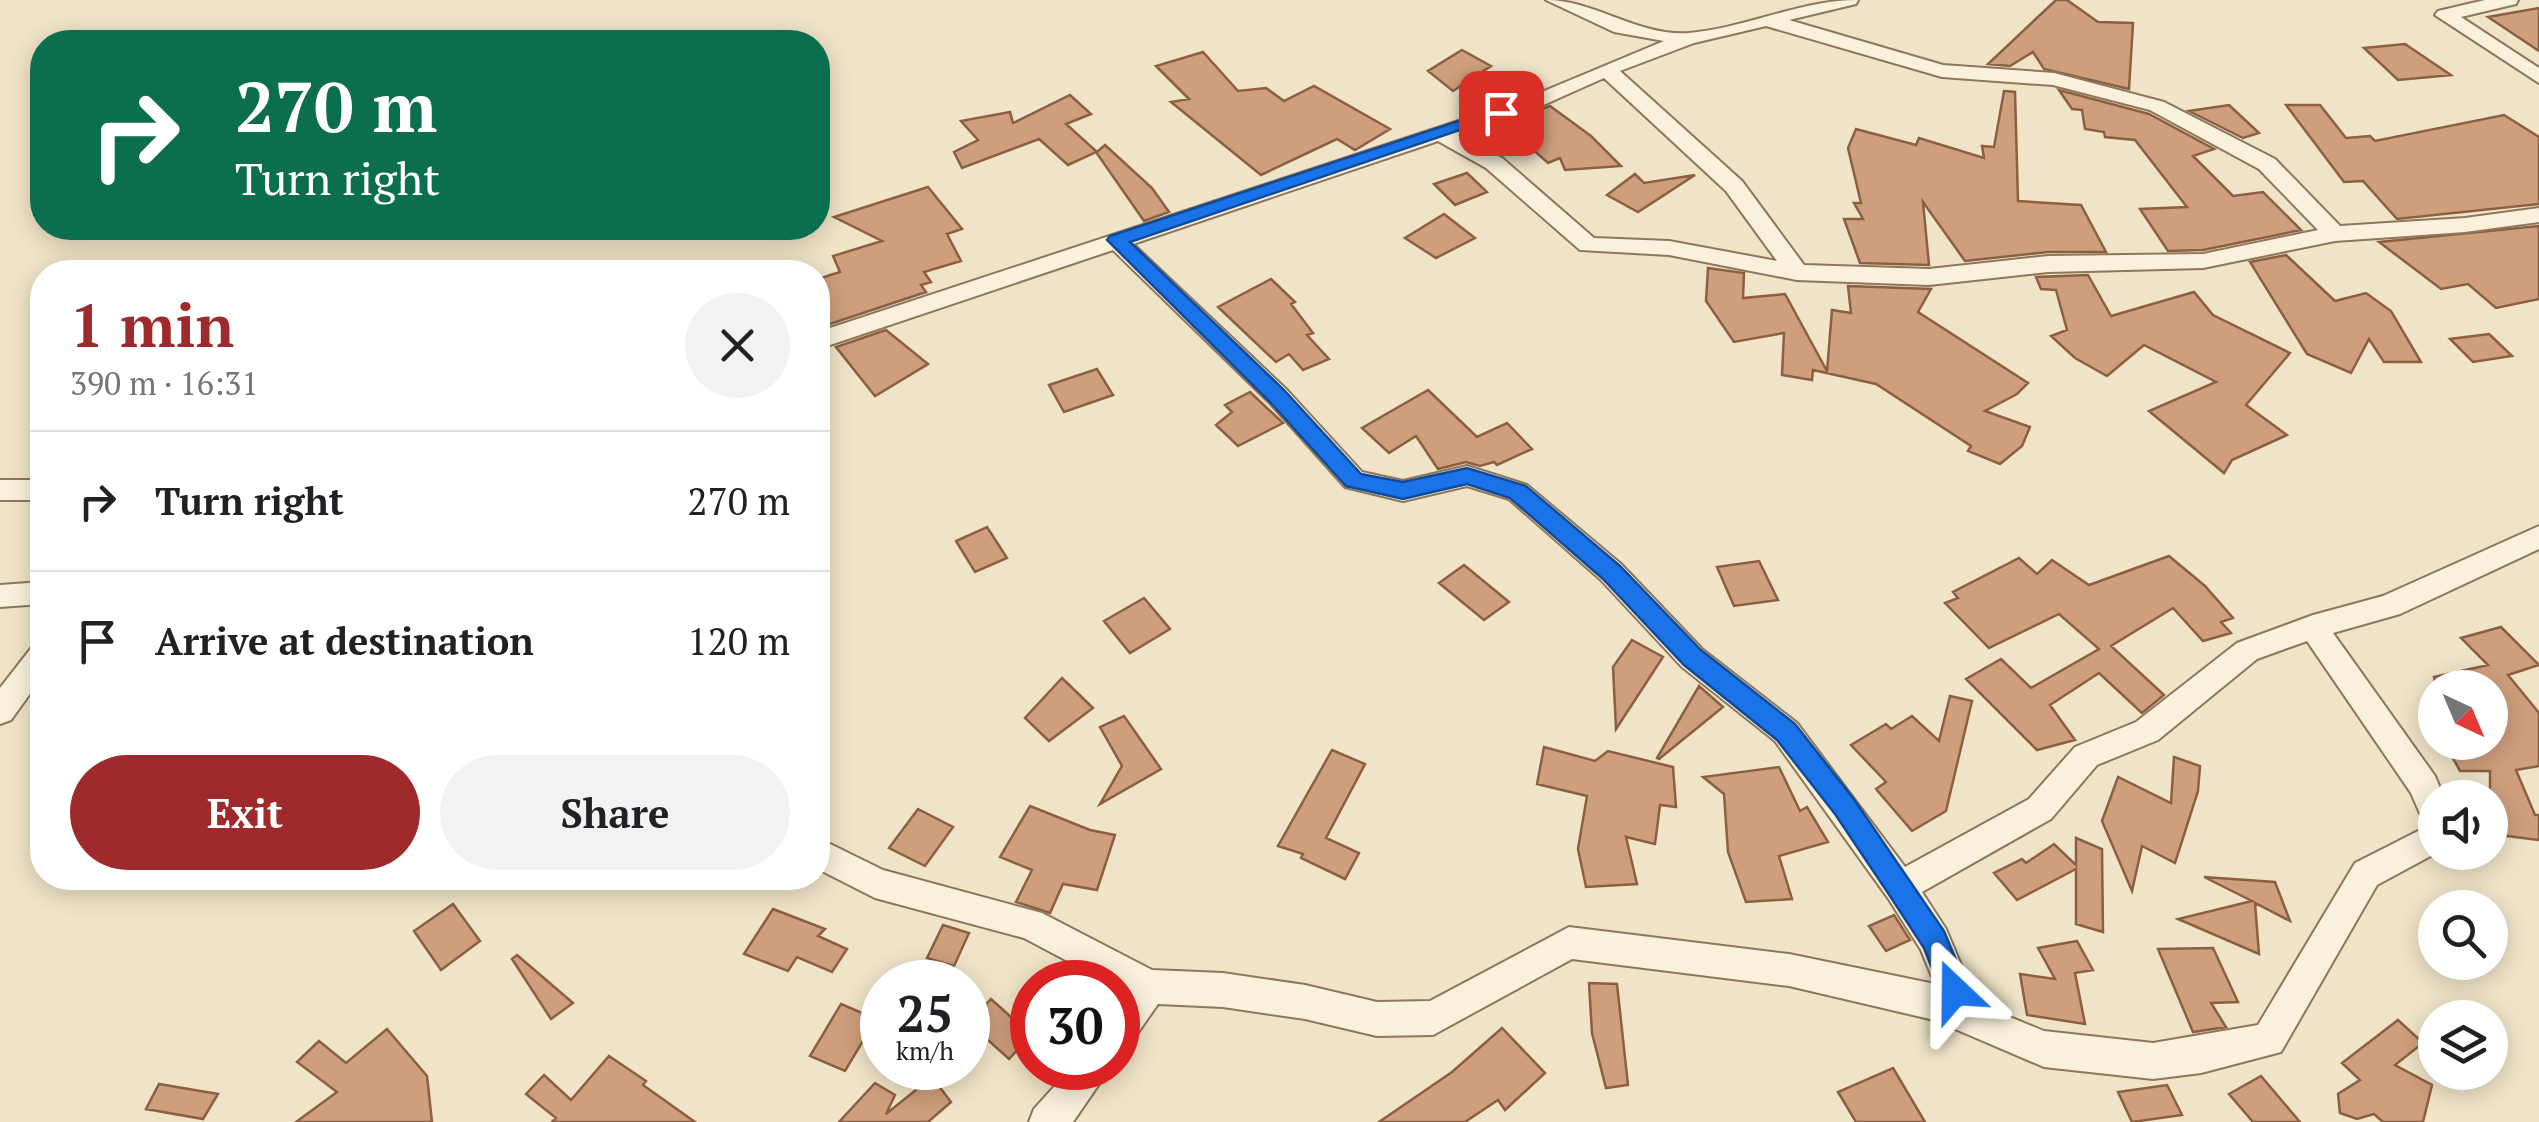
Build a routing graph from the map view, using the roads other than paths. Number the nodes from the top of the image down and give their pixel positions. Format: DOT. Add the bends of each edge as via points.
graph roads {
  1 [pos="1555,0"];
  2 [pos="1850,0"];
  3 [pos="2509,0"];
  4 [pos="2438,7"];
  5 [pos="1770,20"];
  6 [pos="1687,39"];
  7 [pos="1606,69"];
  8 [pos="2539,78"];
  9 [pos="1439,133"];
  10 [pos="2539,215"];
  11 [pos="2335,234"];
  12 [pos="1116,240"];
  13 [pos="1797,272"];
  14 [pos="830,337"];
  15 [pos="0,490"];
  16 [pos="30,490"];
  17 [pos="2539,537"];
  18 [pos="30,594"];
  19 [pos="0,596"];
  20 [pos="2313,627"];
  21 [pos="30,671"];
  22 [pos="0,711"];
  23 [pos="2420,780"];
  24 [pos="2418,847"];
  25 [pos="830,858"];
  26 [pos="1900,888"];
  27 [pos="1150,986"];
  28 [pos="1140,1000"];
  29 [pos="1934,1004"];
  30 [pos="1076,1090"];
  31 [pos="1047,1122"];
  1 -- 6 [label="street" via="1621,28"];
  2 -- 5 [label="street"];
  3 -- 4 [label="street"];
  4 -- 8 [label="street"];
  5 -- 6 [label="street"];
  5 -- 11 [label="street" via="1942,70 2054,79 2158,106 2267,164"];
  6 -- 7 [label="street"];
  7 -- 9 [label="street" via="1532,103"];
  7 -- 13 [label="street" via="1734,186"];
  9 -- 12 [label="street"];
  9 -- 13 [label="street" via="1494,163 1588,245 1669,248"];
  10 -- 11 [label="street"];
  11 -- 13 [label="street" via="2203,261 2048,264 1929,277"];
  12 -- 14 [label="street"];
  12 -- 26 [label="street" via="1278,396 1354,480 1403,491 1467,476 1518,492 1612,572 1692,658 1786,732"];
  15 -- 16 [label="street"];
  17 -- 20 [label="street" via="2390,606"];
  18 -- 19 [label="street"];
  20 -- 23 [label="street"];
  20 -- 26 [label="street" via="2247,651 2147,731 2086,756 2040,809"];
  21 -- 22 [label="street"];
  24 -- 29 [label="street" via="2366,874 2269,1040 2152,1060 2044,1050"];
  25 -- 27 [label="street" via="888,887 1030,924"];
  26 -- 29 [label="street" via="1934,940 1955,991"];
  27 -- 28 [label="street"];
  27 -- 29 [label="street" via="1306,1002 1377,1020 1432,1018 1570,944 1789,970"];
  30 -- 31 [label="street"];
}
